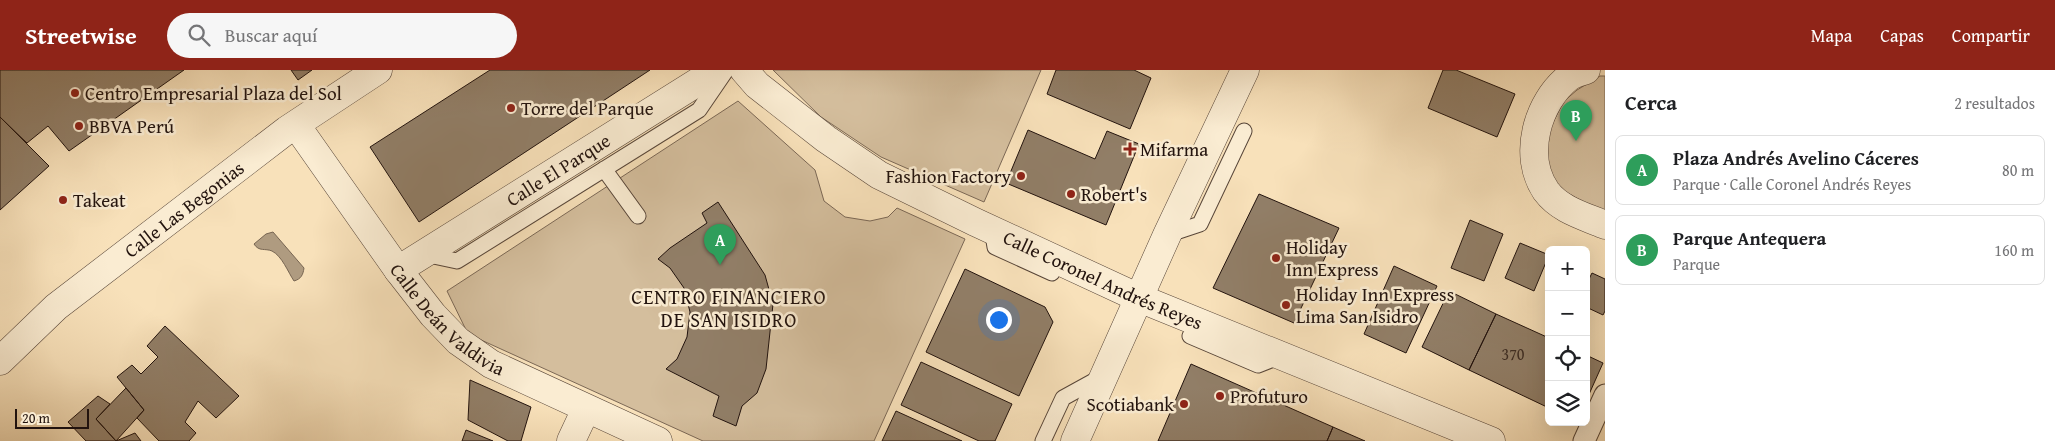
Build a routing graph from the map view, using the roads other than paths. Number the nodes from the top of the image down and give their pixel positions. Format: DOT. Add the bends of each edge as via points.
graph roads {
  1 [pos="378,70"];
  2 [pos="717,70"];
  3 [pos="727,70"];
  4 [pos="744,70"];
  5 [pos="1245,70"];
  6 [pos="1586,70"];
  7 [pos="296,125"];
  8 [pos="1244,131"];
  9 [pos="604,169"];
  10 [pos="638,216"];
  11 [pos="1605,225"];
  12 [pos="992,228"];
  13 [pos="1167,235"];
  14 [pos="424,254"];
  15 [pos="398,270"];
  16 [pos="1067,280"];
  17 [pos="1140,298"];
  18 [pos="1190,336"];
  19 [pos="1282,356"];
  20 [pos="0,361"];
  21 [pos="1105,374"];
  22 [pos="1605,395"];
  23 [pos="586,409"];
  24 [pos="571,441"];
  25 [pos="658,441"];
  26 [pos="1042,441"];
  27 [pos="1075,441"];
  28 [pos="1491,441"];
  29 [pos="1584,441"];
  1 -- 7 [label="street, Calle Las Begonias"];
  2 -- 14 [label="street, Calle El Parque"];
  3 -- 9 [label="lane" via="699,110"];
  4 -- 12 [label="street, Calle Coronel Andrés Reyes" via="756,85 879,175"];
  5 -- 13 [label="street"];
  6 -- 11 [label="street" via="1570,77 1550,98 1533,148 1546,191 1562,206"];
  7 -- 15 [label="street, Calle Deán Valdivia"];
  7 -- 20 [label="street, Calle Las Begonias" via="56,308"];
  8 -- 13 [label="lane" via="1200,224"];
  9 -- 10 [label="lane"];
  9 -- 14 [label="lane" via="457,261"];
  12 -- 16 [label="lane" via="995,247"];
  12 -- 17 [label="street, Calle Coronel Andrés Reyes"];
  13 -- 17 [label="street"];
  14 -- 15 [label="street, Calle El Parque"];
  15 -- 23 [label="street, Calle Deán Valdivia" via="458,341 491,364"];
  17 -- 19 [label="street, Calle Coronel Andrés Reyes"];
  17 -- 21 [label="street"];
  18 -- 19 [label="lane" via="1258,364"];
  19 -- 28 [label="street, Calle Coronel Andrés Reyes"];
  21 -- 26 [label="lane" via="1063,398"];
  21 -- 27 [label="street"];
  22 -- 29 [label="street"];
  23 -- 24 [label="street"];
  23 -- 25 [label="street, Calle Deán Valdivia"];
}
